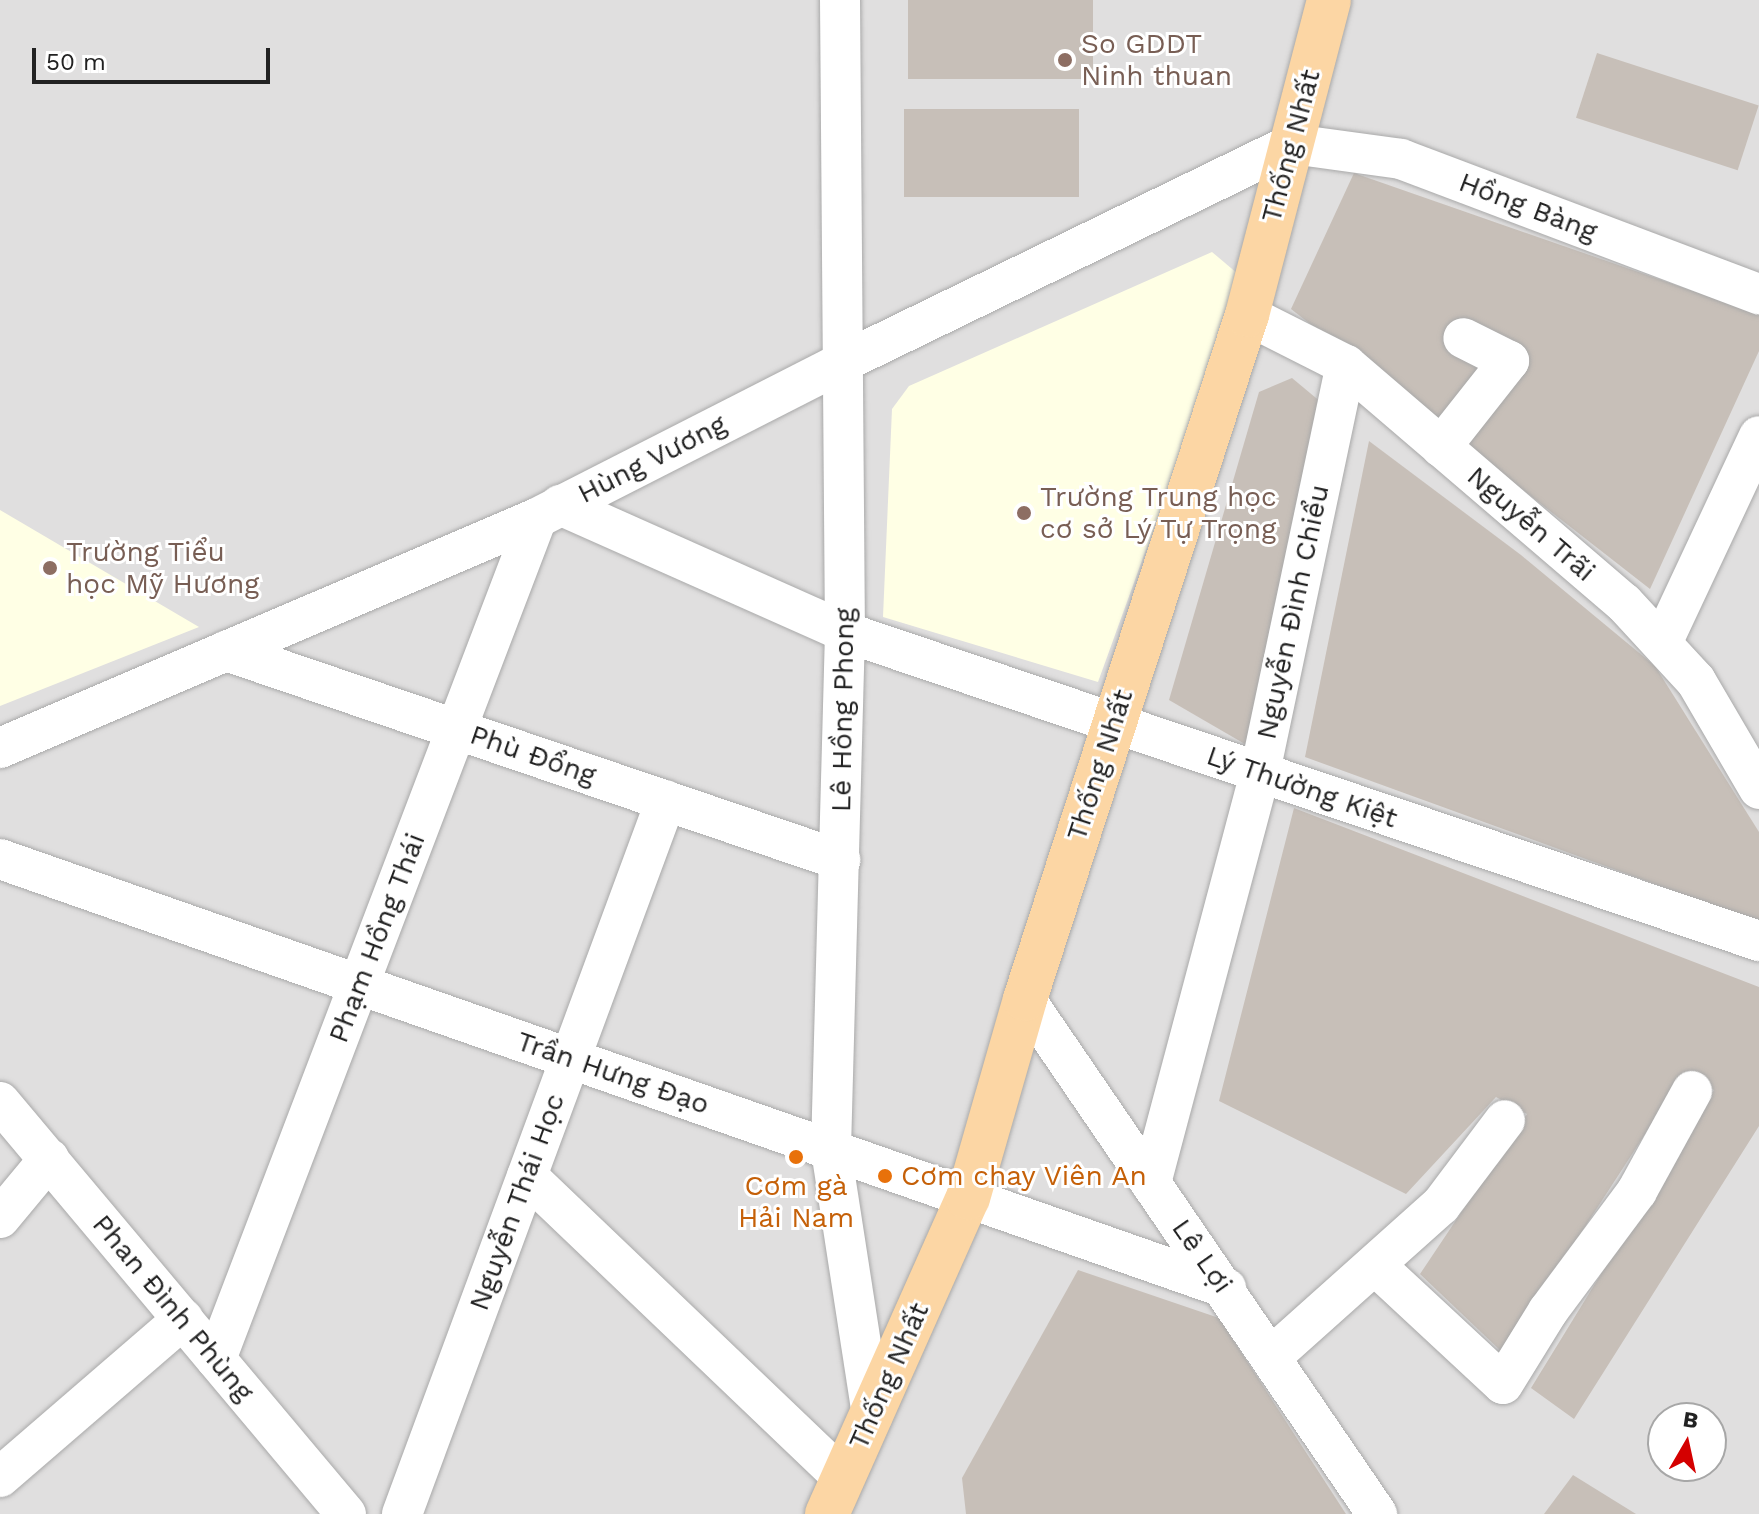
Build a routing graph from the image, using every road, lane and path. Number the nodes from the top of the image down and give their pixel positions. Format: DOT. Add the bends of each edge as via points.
graph roads {
  1 [pos="840,0"];
  2 [pos="1329,0"];
  3 [pos="1292,144"];
  4 [pos="1759,294"];
  5 [pos="1247,315"];
  6 [pos="1463,338"];
  7 [pos="841,363"];
  8 [pos="1346,365"];
  9 [pos="1759,436"];
  10 [pos="1441,447"];
  11 [pos="548,512"];
  12 [pos="845,632"];
  13 [pos="1663,641"];
  14 [pos="226,651"];
  15 [pos="1113,723"];
  16 [pos="456,729"];
  17 [pos="0,748"];
  18 [pos="1260,772"];
  19 [pos="1759,789"];
  20 [pos="666,800"];
  21 [pos="0,859"];
  22 [pos="840,860"];
  23 [pos="1759,941"];
  24 [pos="359,984"];
  25 [pos="1025,999"];
  26 [pos="570,1059"];
  27 [pos="1692,1091"];
  28 [pos="0,1102"];
  29 [pos="1505,1120"];
  30 [pos="831,1150"];
  31 [pos="49,1159"];
  32 [pos="527,1176"];
  33 [pos="1151,1183"];
  34 [pos="968,1198"];
  35 [pos="0,1218"];
  36 [pos="1376,1266"];
  37 [pos="1226,1288"];
  38 [pos="183,1319"];
  39 [pos="1271,1357"];
  40 [pos="216,1359"];
  41 [pos="872,1416"];
  42 [pos="0,1477"];
  43 [pos="835,1496"];
  44 [pos="346,1514"];
  45 [pos="402,1514"];
  46 [pos="1377,1514"];
  1 -- 7 [label="street, Lê Hồng Phong"];
  2 -- 3 [label="main road, Thống Nhất"];
  3 -- 4 [label="street, Hồng Bàng" via="1401,159"];
  3 -- 5 [label="main road, Thống Nhất"];
  3 -- 7 [label="street, Hùng Vương"];
  5 -- 8 [label="street, Nguyễn Trãi"];
  5 -- 15 [label="main road, Thống Nhất"];
  6 -- 10 [label="street" via="1509,361"];
  7 -- 11 [label="street, Hùng Vương"];
  7 -- 12 [label="street, Lê Hồng Phong"];
  8 -- 10 [label="street, Nguyễn Trãi"];
  8 -- 18 [label="street, Nguyễn Đình Chiểu"];
  9 -- 13 [label="street"];
  10 -- 13 [label="street, Nguyễn Trãi"];
  11 -- 12 [label="street, Lý Thường Kiệt"];
  11 -- 14 [label="street, Hùng Vương"];
  11 -- 16 [label="street, Phạm Hồng Thái"];
  12 -- 15 [label="street, Lý Thường Kiệt"];
  12 -- 22 [label="street, Lê Hồng Phong"];
  13 -- 19 [label="street, Nguyễn Trãi" via="1696,681"];
  14 -- 16 [label="street, Phù Đổng"];
  14 -- 17 [label="street, Hùng Vương"];
  15 -- 18 [label="street, Lý Thường Kiệt"];
  15 -- 25 [label="main road, Thống Nhất"];
  16 -- 20 [label="street, Phù Đổng"];
  16 -- 24 [label="street, Phạm Hồng Thái"];
  18 -- 23 [label="street, Lý Thường Kiệt"];
  18 -- 33 [label="street, Nguyễn Đình Chiểu"];
  20 -- 22 [label="street, Phù Đổng"];
  20 -- 26 [label="street, Nguyễn Thái Học"];
  21 -- 24 [label="street, Trần Hưng Đạo"];
  22 -- 30 [label="street, Lê Hồng Phong"];
  24 -- 26 [label="street, Trần Hưng Đạo"];
  24 -- 40 [label="street, Phạm Hồng Thái"];
  25 -- 33 [label="street, Lê Lợi"];
  25 -- 34 [label="main road, Thống Nhất"];
  26 -- 30 [label="street, Trần Hưng Đạo"];
  26 -- 32 [label="street, Nguyễn Thái Học"];
  27 -- 36 [label="street" via="1637,1191 1548,1311 1503,1384"];
  28 -- 31 [label="street, Phan Đình Phùng"];
  29 -- 36 [label="street" via="1441,1205"];
  30 -- 34 [label="street, Trần Hưng Đạo"];
  30 -- 41 [label="street, Lê Hồng Phong"];
  31 -- 35 [label="street"];
  31 -- 38 [label="street, Phan Đình Phùng"];
  32 -- 43 [label="street"];
  32 -- 45 [label="street, Nguyễn Thái Học"];
  33 -- 37 [label="street, Lê Lợi"];
  34 -- 37 [label="street, Trần Hưng Đạo"];
  34 -- 41 [label="main road, Thống Nhất"];
  36 -- 39 [label="street"];
  37 -- 39 [label="street, Lê Lợi"];
  38 -- 40 [label="street, Phan Đình Phùng"];
  38 -- 42 [label="street"];
  39 -- 46 [label="street, Lê Lợi"];
  40 -- 44 [label="street, Phan Đình Phùng"];
  41 -- 43 [label="main road, Thống Nhất"];
}
